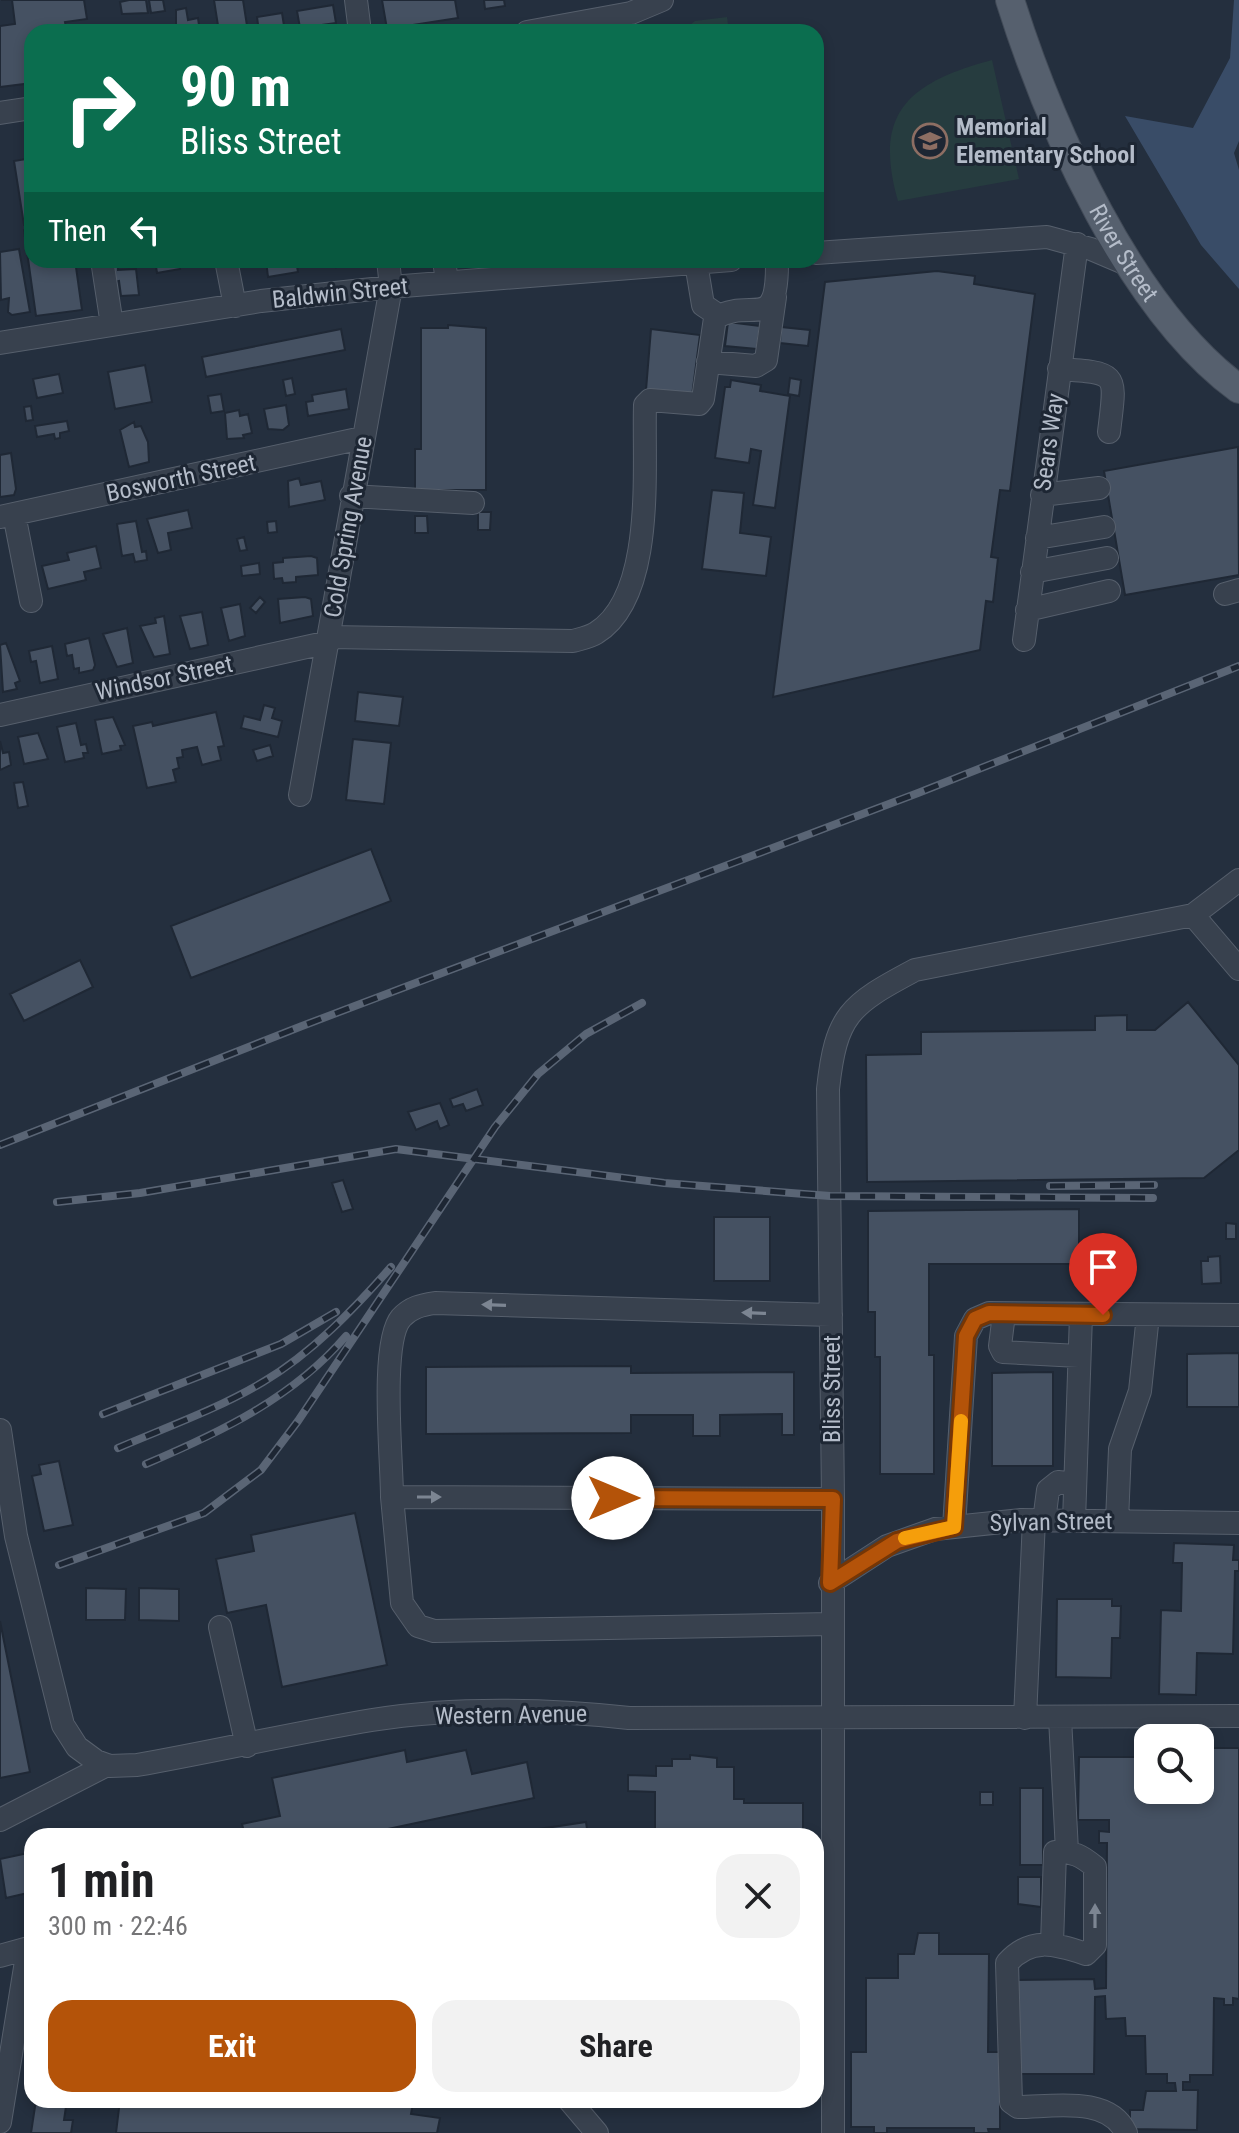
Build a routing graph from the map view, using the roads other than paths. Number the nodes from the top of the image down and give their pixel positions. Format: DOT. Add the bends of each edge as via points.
graph roads {
  1 [pos="356,0"];
  2 [pos="662,0"];
  3 [pos="1010,0"];
  4 [pos="359,24"];
  5 [pos="571,24"];
  6 [pos="24,109"];
  7 [pos="0,113"];
  8 [pos="1077,244"];
  9 [pos="824,252"];
  10 [pos="1131,266"];
  11 [pos="103,268"];
  12 [pos="228,268"];
  13 [pos="389,268"];
  14 [pos="540,268"];
  15 [pos="697,268"];
  16 [pos="777,268"];
  17 [pos="446,271"];
  18 [pos="391,287"];
  19 [pos="775,297"];
  20 [pos="235,306"];
  21 [pos="718,315"];
  22 [pos="112,325"];
  23 [pos="0,343"];
  24 [pos="708,362"];
  25 [pos="1059,369"];
  26 [pos="1239,389"];
  27 [pos="1109,432"];
  28 [pos="362,438"];
  29 [pos="1099,488"];
  30 [pos="1042,495"];
  31 [pos="351,496"];
  32 [pos="473,503"];
  33 [pos="7,516"];
  34 [pos="1104,527"];
  35 [pos="1037,538"];
  36 [pos="1107,558"];
  37 [pos="1032,572"];
  38 [pos="1109,591"];
  39 [pos="31,601"];
  40 [pos="1027,610"];
  41 [pos="329,640"];
  42 [pos="1024,640"];
  43 [pos="0,715"];
  44 [pos="300,795"];
  45 [pos="1239,880"];
  46 [pos="1193,915"];
  47 [pos="1239,969"];
  48 [pos="1004,1314"];
  49 [pos="831,1315"];
  50 [pos="1081,1315"];
  51 [pos="1148,1315"];
  52 [pos="1239,1315"];
  53 [pos="1079,1356"];
  54 [pos="0,1430"];
  55 [pos="1075,1484"];
  56 [pos="392,1497"];
  57 [pos="833,1499"];
  58 [pos="1039,1520"];
  59 [pos="1074,1521"];
  60 [pos="1117,1521"];
  61 [pos="1239,1523"];
  62 [pos="954,1527"];
  63 [pos="830,1583"];
  64 [pos="831,1624"];
  65 [pos="220,1627"];
  66 [pos="1239,1716"];
  67 [pos="833,1718"];
  68 [pos="1025,1718"];
  69 [pos="1060,1718"];
  70 [pos="247,1746"];
  71 [pos="107,1765"];
  72 [pos="0,1820"];
  73 [pos="1067,1851"];
  74 [pos="1052,1944"];
  75 [pos="24,1950"];
  76 [pos="0,1956"];
  77 [pos="824,1956"];
  78 [pos="24,1977"];
  79 [pos="4,2074"];
  80 [pos="576,2108"];
  81 [pos="0,2122"];
  82 [pos="597,2133"];
  83 [pos="833,2133"];
  84 [pos="1126,2133"];
  1 -- 4 [label="street"];
  2 -- 5 [label="street" via="631,13"];
  3 -- 10 [label="main road, River Street" via="1051,110"];
  6 -- 7 [label="street"];
  8 -- 9 [label="street" via="1030,237"];
  8 -- 10 [label="street"];
  8 -- 25 [label="street, Sears Way"];
  10 -- 26 [label="main road, River Street" via="1191,349"];
  11 -- 22 [label="street"];
  12 -- 20 [label="street"];
  13 -- 18 [label="street, Cold Spring Avenue"];
  14 -- 17 [label="street, Baldwin Street"];
  15 -- 21 [label="street" via="700,298"];
  16 -- 19 [label="street"];
  17 -- 18 [label="street, Baldwin Street"];
  18 -- 20 [label="street, Baldwin Street"];
  18 -- 28 [label="street, Cold Spring Avenue"];
  19 -- 21 [label="street" via="763,308"];
  19 -- 24 [label="street" via="766,360 756,366"];
  20 -- 22 [label="street, Baldwin Street"];
  21 -- 24 [label="street" via="712,322"];
  22 -- 23 [label="street, Baldwin Street"];
  24 -- 41 [label="street, Windsor Street" via="699,404 650,400 645,405 641,545 614,616 596,633 573,641"];
  25 -- 27 [label="street" via="1110,377 1114,387"];
  25 -- 30 [label="street, Sears Way"];
  28 -- 31 [label="street, Cold Spring Avenue"];
  28 -- 33 [label="street, Bosworth Street"];
  29 -- 30 [label="street"];
  30 -- 35 [label="street, Sears Way"];
  31 -- 32 [label="street"];
  31 -- 41 [label="street, Cold Spring Avenue"];
  33 -- 39 [label="street"];
  34 -- 35 [label="street"];
  35 -- 37 [label="street, Sears Way"];
  36 -- 37 [label="street"];
  37 -- 40 [label="street, Sears Way"];
  38 -- 40 [label="street"];
  40 -- 42 [label="street, Sears Way"];
  41 -- 43 [label="street, Windsor Street"];
  41 -- 44 [label="street, Cold Spring Avenue"];
  45 -- 46 [label="street, Bliss Street"];
  46 -- 47 [label="street"];
  46 -- 49 [label="street, Bliss Street" via="915,970 878,989 850,1012 833,1042 828,1089"];
  48 -- 50 [label="street"];
  48 -- 53 [label="street" via="1003,1352"];
  48 -- 62 [label="street" via="975,1319 966,1336"];
  49 -- 56 [label="street, one-way" via="417,1305 402,1317 389,1347"];
  49 -- 57 [label="street, Bliss Street"];
  50 -- 51 [label="street"];
  50 -- 53 [label="street"];
  51 -- 52 [label="street"];
  51 -- 60 [label="street" via="1140,1391 1120,1449"];
  53 -- 55 [label="street"];
  54 -- 71 [label="street" via="16,1536 60,1716 77,1747"];
  55 -- 58 [label="street" via="1058,1482 1048,1490"];
  55 -- 59 [label="street"];
  56 -- 57 [label="street, one-way"];
  56 -- 64 [label="street" via="402,1603 418,1626 434,1631"];
  57 -- 63 [label="street, Bliss Street"];
  58 -- 59 [label="street, Sylvan Street"];
  58 -- 62 [label="street, Sylvan Street"];
  58 -- 68 [label="street"];
  59 -- 60 [label="street, Sylvan Street"];
  60 -- 61 [label="street, Sylvan Street"];
  62 -- 63 [label="street, Sylvan Street" via="897,1541"];
  63 -- 64 [label="street, Bliss Street"];
  64 -- 67 [label="street, Bliss Street"];
  65 -- 70 [label="street"];
  66 -- 69 [label="street, Western Avenue"];
  67 -- 68 [label="street, Western Avenue"];
  67 -- 70 [label="street, Western Avenue" via="471,1713 375,1720"];
  67 -- 77 [label="street, Bliss Street"];
  68 -- 69 [label="street, Western Avenue"];
  69 -- 73 [label="street"];
  70 -- 71 [label="street, Western Avenue" via="137,1765"];
  71 -- 72 [label="street"];
  73 -- 74 [label="street" via="1055,1852"];
  74 -- 73 [label="street, one-way" via="1086,1954 1095,1945 1095,1867"];
  74 -- 84 [label="street" via="1020,1949 1007,1963 1011,2102 1018,2107 1107,2111"];
  75 -- 76 [label="street"];
  77 -- 83 [label="street, Bliss Street"];
  78 -- 79 [label="street"];
  79 -- 81 [label="street"];
  80 -- 82 [label="street"];
}
